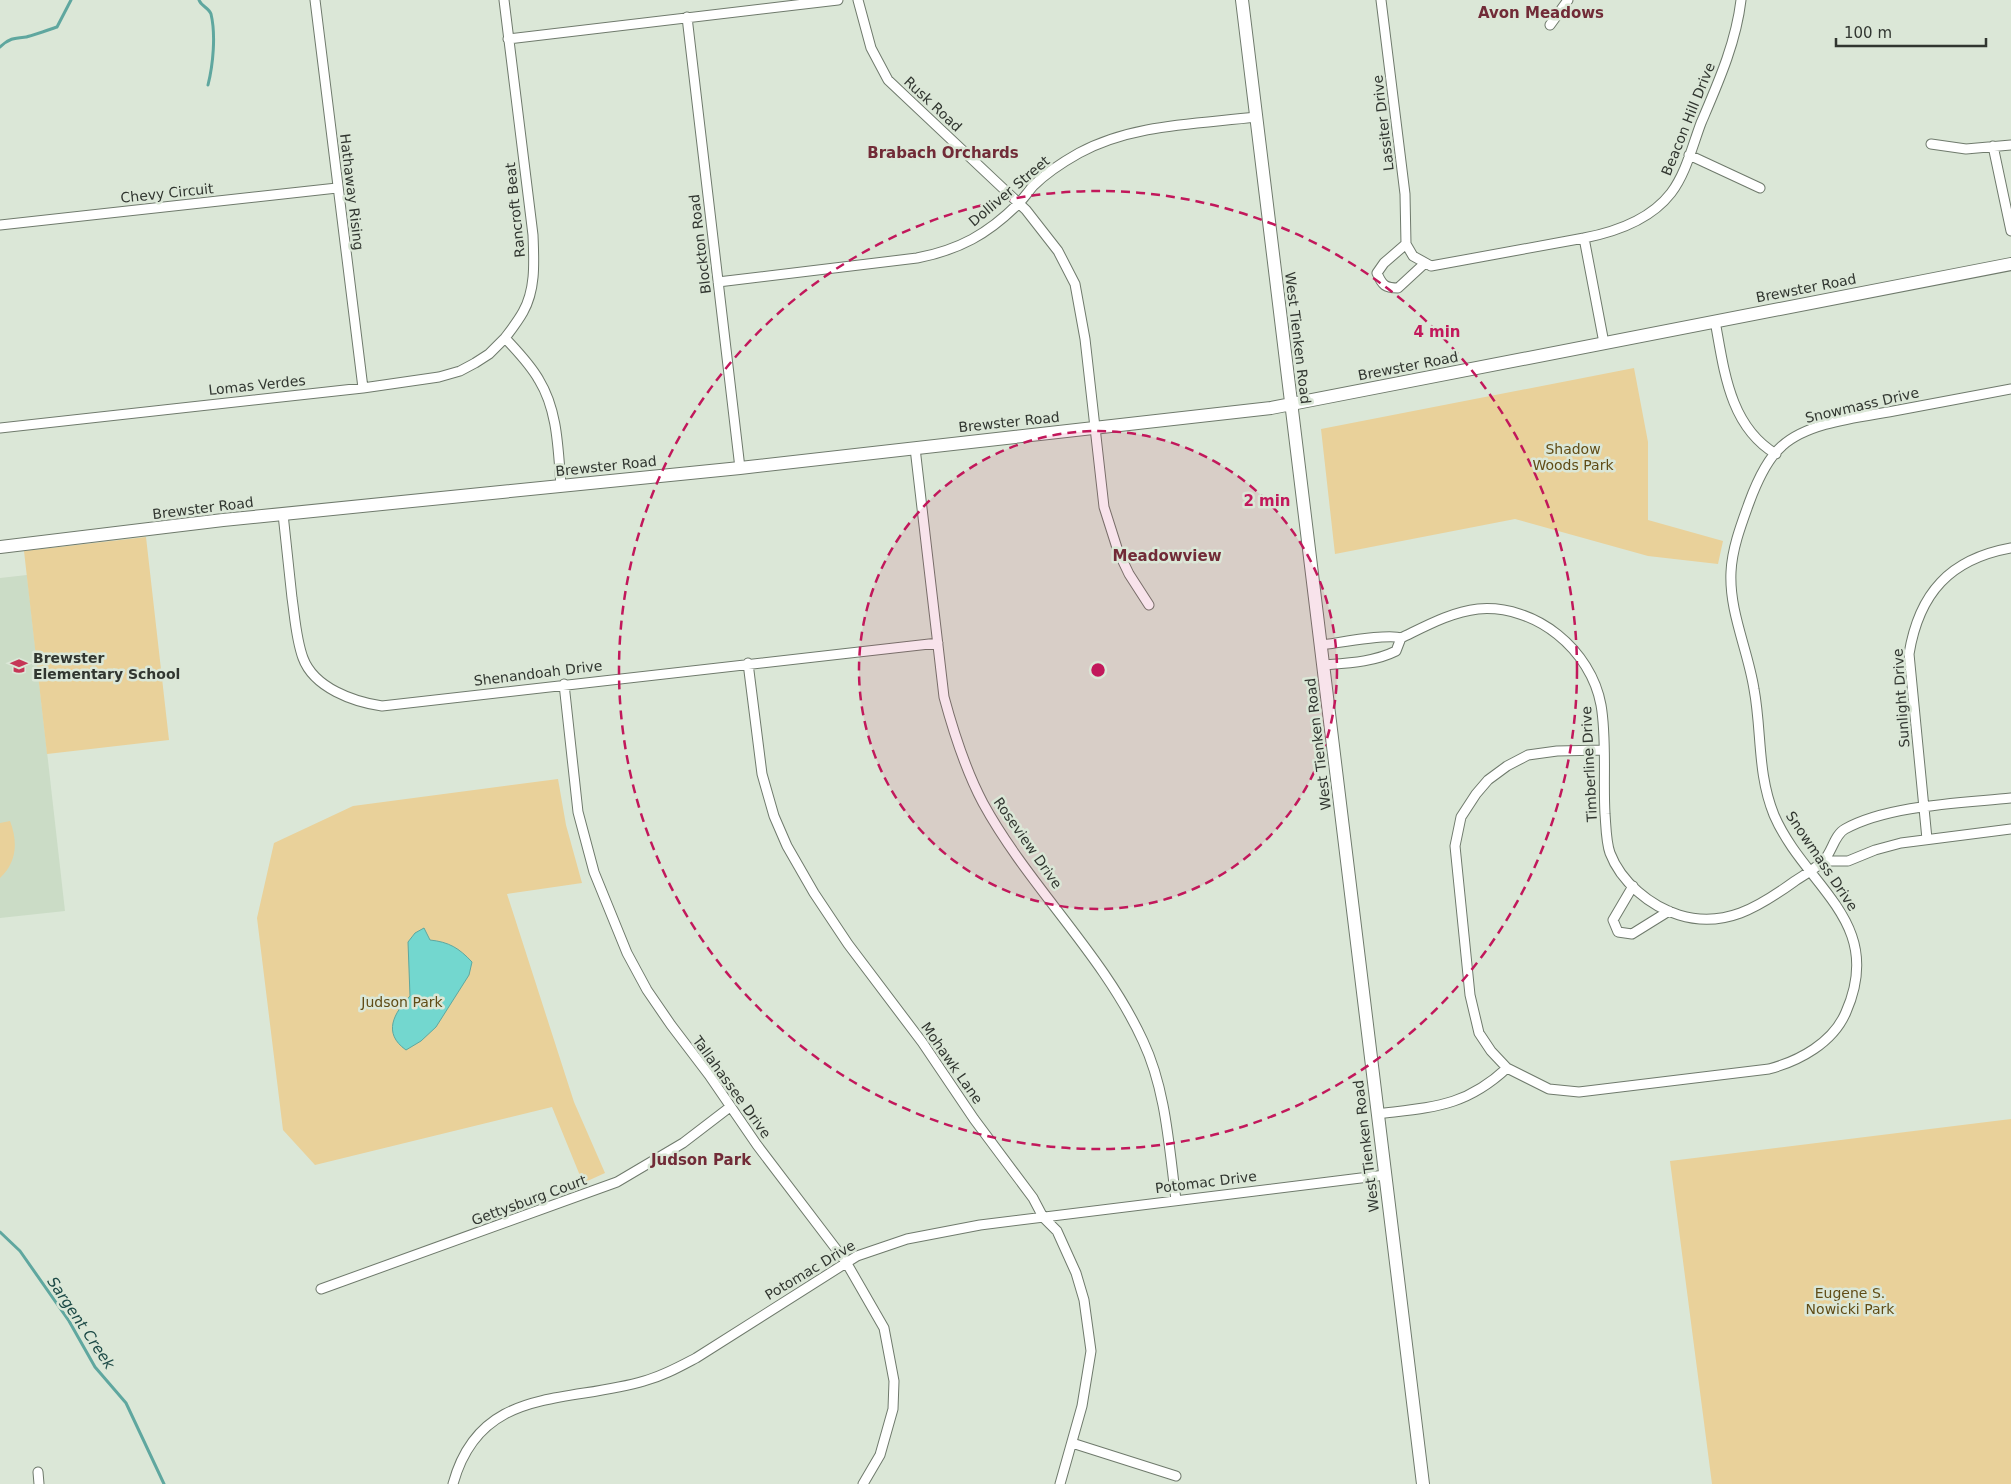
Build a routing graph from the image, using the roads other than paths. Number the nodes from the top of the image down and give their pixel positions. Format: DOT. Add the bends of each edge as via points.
graph roads {
  1 [pos="315,0"];
  2 [pos="504,0"];
  3 [pos="838,0"];
  4 [pos="858,0"];
  5 [pos="1242,0"];
  6 [pos="1381,0"];
  7 [pos="1568,0"];
  8 [pos="1741,0"];
  9 [pos="687,17"];
  10 [pos="1550,26"];
  11 [pos="508,39"];
  12 [pos="1256,117"];
  13 [pos="1931,144"];
  14 [pos="2011,145"];
  15 [pos="1993,146"];
  16 [pos="1689,155"];
  17 [pos="337,188"];
  18 [pos="1760,188"];
  19 [pos="2008,198"];
  20 [pos="1019,203"];
  21 [pos="0,225"];
  22 [pos="2011,230"];
  23 [pos="1584,238"];
  24 [pos="1406,244"];
  25 [pos="1424,264"];
  26 [pos="2011,264"];
  27 [pos="718,282"];
  28 [pos="1715,321"];
  29 [pos="505,338"];
  30 [pos="1604,343"];
  31 [pos="363,388"];
  32 [pos="2011,388"];
  33 [pos="1292,404"];
  34 [pos="0,428"];
  35 [pos="1093,428"];
  36 [pos="915,448"];
  37 [pos="1776,454"];
  38 [pos="740,468"];
  39 [pos="561,485"];
  40 [pos="283,514"];
  41 [pos="0,547"];
  42 [pos="2011,548"];
  43 [pos="1149,605"];
  44 [pos="1401,638"];
  45 [pos="938,643"];
  46 [pos="1321,645"];
  47 [pos="748,663"];
  48 [pos="1324,665"];
  49 [pos="564,684"];
  50 [pos="1603,750"];
  51 [pos="2011,798"];
  52 [pos="1925,808"];
  53 [pos="2011,828"];
  54 [pos="1927,839"];
  55 [pos="1824,861"];
  56 [pos="1809,871"];
  57 [pos="1633,886"];
  58 [pos="1669,912"];
  59 [pos="1508,1068"];
  60 [pos="730,1107"];
  61 [pos="1378,1114"];
  62 [pos="1385,1175"];
  63 [pos="1176,1200"];
  64 [pos="1043,1217"];
  65 [pos="846,1262"];
  66 [pos="320,1289"];
  67 [pos="1072,1443"];
  68 [pos="38,1472"];
  69 [pos="1176,1476"];
  70 [pos="39,1484"];
  71 [pos="453,1484"];
  72 [pos="863,1484"];
  73 [pos="1060,1484"];
  74 [pos="1423,1484"];
  1 -- 17 [label="street, Hathaway Rising"];
  2 -- 11 [label="street, Rancroft Beat"];
  3 -- 9 [label="street"];
  4 -- 20 [label="street, Rusk Road" via="871,48 888,80"];
  5 -- 12 [label="street, West Tienken Road"];
  6 -- 24 [label="street, Lassiter Drive" via="1404,188"];
  7 -- 10 [label="street"];
  8 -- 16 [label="street, Beacon Hill Drive" via="1735,36"];
  9 -- 11 [label="street"];
  9 -- 27 [label="street, Blockton Road"];
  11 -- 29 [label="street, Rancroft Beat" via="533,235 534,269 524,312"];
  12 -- 20 [label="street, Dolliver Street" via="1150,129 1119,136 1095,145 1054,169"];
  12 -- 33 [label="street, West Tienken Road"];
  13 -- 15 [label="street" via="1966,149"];
  14 -- 15 [label="street"];
  15 -- 19 [label="street"];
  16 -- 18 [label="street"];
  16 -- 23 [label="street, Beacon Hill Drive" via="1671,194 1659,206 1618,229"];
  17 -- 21 [label="street, Chevy Circuit"];
  17 -- 31 [label="street, Hathaway Rising"];
  19 -- 22 [label="street"];
  20 -- 27 [label="street, Dolliver Street" via="969,242 946,252"];
  20 -- 35 [label="street, Rusk Road" via="1058,251 1075,284 1085,339"];
  23 -- 25 [label="street" via="1451,264"];
  23 -- 30 [label="street"];
  24 -- 25 [label="street" via="1413,256"];
  24 -- 25 [label="street" via="1377,273 1381,284 1398,288"];
  26 -- 28 [label="street, Brewster Road"];
  27 -- 38 [label="street, Blockton Road"];
  28 -- 30 [label="street, Brewster Road"];
  28 -- 37 [label="street" via="1726,382 1736,408 1749,429"];
  29 -- 31 [label="street, Lomas Verdes" via="489,354 460,371"];
  29 -- 39 [label="street" via="529,365 548,399 553,415"];
  30 -- 33 [label="street, Brewster Road"];
  31 -- 34 [label="street, Lomas Verdes"];
  32 -- 37 [label="street, Snowmass Drive" via="1802,432 1781,446"];
  33 -- 35 [label="street, Brewster Road"];
  33 -- 46 [label="street, West Tienken Road"];
  35 -- 36 [label="street, Brewster Road"];
  35 -- 43 [label="street, Rusk Road" via="1110,529 1129,574"];
  36 -- 38 [label="street, Brewster Road"];
  36 -- 45 [label="street, Roseview Drive"];
  37 -- 56 [label="street, Snowmass Drive" via="1754,490 1742,521 1734,551 1732,592 1754,688 1761,770 1767,794 1776,817"];
  38 -- 39 [label="street, Brewster Road"];
  39 -- 40 [label="street, Brewster Road"];
  40 -- 41 [label="street, Brewster Road"];
  40 -- 49 [label="street, Shenandoah Drive" via="297,639 304,661 338,694 350,700 382,706"];
  42 -- 52 [label="street, Sunlight Drive" via="1973,558 1936,585 1921,608 1913,632 1909,654"];
  44 -- 46 [label="street, Timberline Drive" via="1392,634"];
  44 -- 48 [label="street, Timberline Drive" via="1396,651 1388,655"];
  44 -- 50 [label="street, Timberline Drive" via="1456,614 1478,609 1499,610 1542,623 1570,644 1586,666 1601,705"];
  45 -- 47 [label="street, Shenandoah Drive"];
  45 -- 63 [label="street, Roseview Drive" via="944,697 969,774 1000,831 1114,989 1144,1042 1159,1092"];
  46 -- 48 [label="street, West Tienken Road"];
  47 -- 49 [label="street, Shenandoah Drive"];
  47 -- 64 [label="street, Mohawk Lane" via="762,774 787,846 848,944 922,1042 1033,1198"];
  48 -- 61 [label="street, West Tienken Road"];
  49 -- 60 [label="street, Tallahassee Drive" via="578,812 594,872 627,952 647,990"];
  50 -- 57 [label="street, Timberline Drive" via="1610,852 1621,874"];
  50 -- 59 [label="street, Snowmass Drive" via="1528,755 1488,780 1461,817 1455,846 1473,1012 1479,1033"];
  51 -- 52 [label="street, Timberline Drive"];
  52 -- 54 [label="street, Sunlight Drive"];
  52 -- 55 [label="street, Timberline Drive" via="1895,812 1842,830"];
  53 -- 54 [label="street"];
  54 -- 55 [label="street" via="1875,850 1848,861"];
  55 -- 56 [label="street, Timberline Drive"];
  56 -- 58 [label="street, Timberline Drive" via="1755,908 1733,918 1705,921"];
  56 -- 59 [label="street, Snowmass Drive" via="1827,890 1854,937 1856,974 1854,994 1844,1018 1808,1055 1791,1064 1768,1069 1579,1092 1549,1089"];
  57 -- 58 [label="street, Timberline Drive"];
  57 -- 58 [label="street" via="1613,920 1618,932 1632,934"];
  59 -- 61 [label="street" via="1484,1088 1458,1101"];
  60 -- 65 [label="street, Tallahassee Drive"];
  60 -- 66 [label="street, Gettysburg Court" via="683,1143 618,1182"];
  61 -- 62 [label="street, West Tienken Road"];
  62 -- 63 [label="street, Potomac Drive"];
  62 -- 74 [label="street, West Tienken Road"];
  63 -- 64 [label="street, Potomac Drive"];
  64 -- 65 [label="street, Potomac Drive" via="935,1232"];
  64 -- 67 [label="street, Mohawk Lane" via="1057,1231 1069,1256 1088,1323 1091,1351 1088,1376"];
  65 -- 71 [label="street, Potomac Drive" via="670,1372 643,1382 535,1402 511,1411 486,1426 462,1460"];
  65 -- 72 [label="street, Tallahassee Drive" via="884,1328 894,1381 888,1434"];
  67 -- 69 [label="street"];
  67 -- 73 [label="street, Mohawk Lane"];
  68 -- 70 [label="street"];
}
